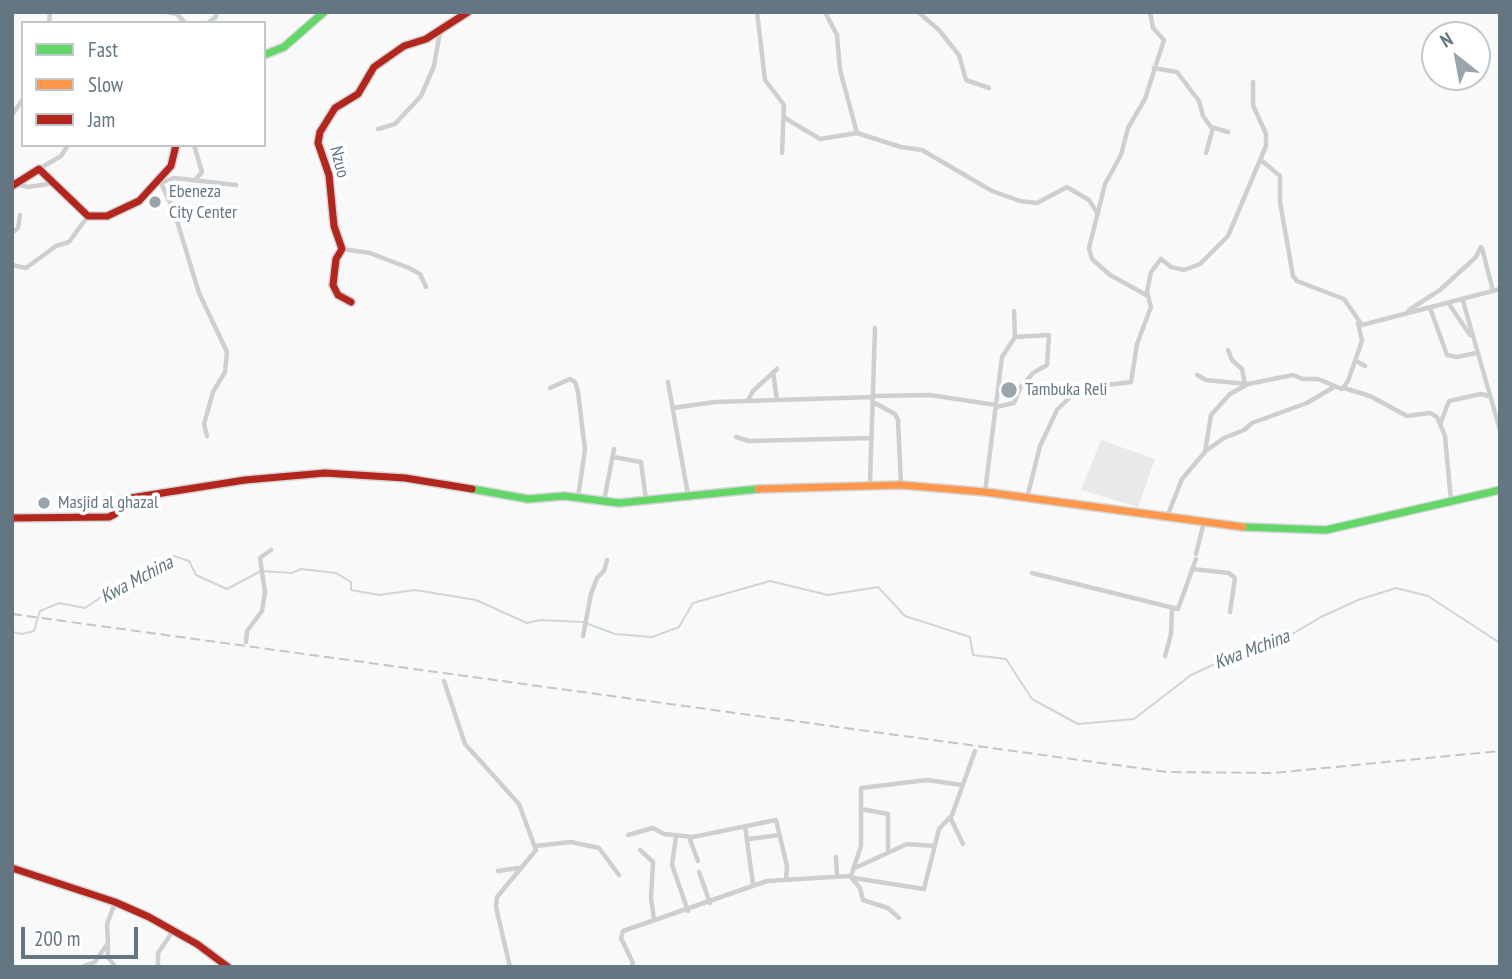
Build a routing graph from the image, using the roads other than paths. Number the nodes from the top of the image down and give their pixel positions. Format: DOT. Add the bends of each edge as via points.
graph roads {
  1 [pos="167,12"];
  2 [pos="324,12"];
  3 [pos="468,12"];
  4 [pos="757,12"];
  5 [pos="825,12"];
  6 [pos="918,12"];
  7 [pos="1150,12"];
  8 [pos="184,21"];
  9 [pos="440,32"];
  10 [pos="266,54"];
  11 [pos="1154,68"];
  12 [pos="1253,82"];
  13 [pos="989,88"];
  14 [pos="785,118"];
  15 [pos="1213,128"];
  16 [pos="378,129"];
  17 [pos="1228,132"];
  18 [pos="858,133"];
  19 [pos="67,147"];
  20 [pos="176,147"];
  21 [pos="195,147"];
  22 [pos="782,153"];
  23 [pos="1206,153"];
  24 [pos="1261,160"];
  25 [pos="39,169"];
  26 [pos="195,180"];
  27 [pos="55,183"];
  28 [pos="160,183"];
  29 [pos="236,185"];
  30 [pos="16,186"];
  31 [pos="151,186"];
  32 [pos="1098,214"];
  33 [pos="20,215"];
  34 [pos="88,216"];
  35 [pos="12,233"];
  36 [pos="342,249"];
  37 [pos="12,265"];
  38 [pos="426,287"];
  39 [pos="1500,289"];
  40 [pos="1493,291"];
  41 [pos="1149,296"];
  42 [pos="1464,301"];
  43 [pos="351,302"];
  44 [pos="1449,304"];
  45 [pos="1430,308"];
  46 [pos="1014,311"];
  47 [pos="1406,312"];
  48 [pos="1358,322"];
  49 [pos="875,328"];
  50 [pos="1015,337"];
  51 [pos="1472,339"];
  52 [pos="1228,350"];
  53 [pos="1476,353"];
  54 [pos="1356,361"];
  55 [pos="1365,366"];
  56 [pos="1197,375"];
  57 [pos="668,382"];
  58 [pos="1247,384"];
  59 [pos="1334,387"];
  60 [pos="551,388"];
  61 [pos="1343,388"];
  62 [pos="1490,397"];
  63 [pos="873,398"];
  64 [pos="748,400"];
  65 [pos="777,400"];
  66 [pos="996,406"];
  67 [pos="673,408"];
  68 [pos="1441,422"];
  69 [pos="1500,430"];
  70 [pos="207,436"];
  71 [pos="736,437"];
  72 [pos="872,438"];
  73 [pos="614,449"];
  74 [pos="1206,450"];
  75 [pos="613,457"];
  76 [pos="870,484"];
  77 [pos="901,485"];
  78 [pos="1500,490"];
  79 [pos="985,492"];
  80 [pos="688,495"];
  81 [pos="578,497"];
  82 [pos="1027,498"];
  83 [pos="646,500"];
  84 [pos="604,501"];
  85 [pos="1451,501"];
  86 [pos="1167,517"];
  87 [pos="12,518"];
  88 [pos="1204,522"];
  89 [pos="271,550"];
  90 [pos="607,561"];
  91 [pos="1193,569"];
  92 [pos="1032,573"];
  93 [pos="1172,608"];
  94 [pos="1230,612"];
  95 [pos="583,636"];
  96 [pos="246,642"];
  97 [pos="1165,656"];
  98 [pos="444,681"];
  99 [pos="975,751"];
  100 [pos="962,785"];
  101 [pos="861,809"];
  102 [pos="950,817"];
  103 [pos="745,826"];
  104 [pos="628,835"];
  105 [pos="780,835"];
  106 [pos="676,836"];
  107 [pos="689,837"];
  108 [pos="749,839"];
  109 [pos="963,844"];
  110 [pos="535,846"];
  111 [pos="935,846"];
  112 [pos="640,850"];
  113 [pos="888,851"];
  114 [pos="836,857"];
  115 [pos="698,861"];
  116 [pos="12,868"];
  117 [pos="519,868"];
  118 [pos="855,868"];
  119 [pos="498,872"];
  120 [pos="699,872"];
  121 [pos="619,876"];
  122 [pos="837,876"];
  123 [pos="852,877"];
  124 [pos="786,880"];
  125 [pos="753,884"];
  126 [pos="115,902"];
  127 [pos="710,903"];
  128 [pos="688,911"];
  129 [pos="900,918"];
  130 [pos="654,920"];
  131 [pos="174,930"];
  132 [pos="108,943"];
  133 [pos="114,965"];
  134 [pos="81,967"];
  135 [pos="158,967"];
  136 [pos="228,967"];
  137 [pos="510,967"];
  138 [pos="631,967"];
  1 -- 8 [label="street"];
  2 -- 10 [label="main road" via="284,47"];
  3 -- 9 [label="main road, Nzuo"];
  4 -- 14 [label="street" via="763,73 782,99"];
  5 -- 18 [label="street" via="837,35 840,69"];
  6 -- 13 [label="street" via="959,55 966,80"];
  7 -- 11 [label="street" via="1153,28 1164,40"];
  9 -- 16 [label="street" via="434,66 421,96 395,124"];
  9 -- 36 [label="main road, Nzuo" via="404,46 374,67 358,94 335,108 320,132 318,143 329,175 334,226"];
  11 -- 15 [label="street" via="1180,75"];
  11 -- 32 [label="street" via="1145,99 1105,184"];
  12 -- 24 [label="street" via="1254,110 1267,140"];
  14 -- 18 [label="street" via="820,139"];
  14 -- 22 [label="street"];
  15 -- 17 [label="street"];
  15 -- 23 [label="street"];
  18 -- 32 [label="street" via="922,150 992,191 1020,201 1037,203 1067,187 1089,200"];
  19 -- 25 [label="street"];
  20 -- 31 [label="main road" via="174,161"];
  21 -- 26 [label="street" via="202,172"];
  24 -- 41 [label="street" via="1228,236 1200,264 1184,270 1161,259 1151,272"];
  24 -- 48 [label="street" via="1280,176 1293,276 1344,299"];
  25 -- 27 [label="main road"];
  25 -- 30 [label="main road"];
  26 -- 28 [label="street" via="174,178"];
  26 -- 29 [label="street"];
  27 -- 30 [label="street"];
  27 -- 34 [label="main road"];
  28 -- 31 [label="street"];
  28 -- 70 [label="street" via="174,211 199,293 227,352 225,372 213,392 204,424"];
  31 -- 34 [label="main road" via="131,206 107,216"];
  32 -- 41 [label="street" via="1089,244 1092,259 1110,275"];
  33 -- 35 [label="street"];
  34 -- 37 [label="street" via="69,242 26,268"];
  36 -- 38 [label="street" via="370,253 409,268 420,274"];
  36 -- 43 [label="main road, Nzuo" via="333,285 338,295"];
  39 -- 40 [label="street"];
  40 -- 42 [label="street"];
  40 -- 47 [label="street" via="1481,247 1440,290"];
  41 -- 82 [label="street" via="1151,307 1137,344 1131,382 1100,386 1065,401 1049,424"];
  42 -- 44 [label="street"];
  42 -- 51 [label="street"];
  44 -- 45 [label="street"];
  44 -- 51 [label="street"];
  45 -- 47 [label="street"];
  45 -- 53 [label="street" via="1447,355"];
  46 -- 50 [label="street"];
  47 -- 48 [label="street" via="1369,326"];
  48 -- 54 [label="street" via="1362,338"];
  49 -- 63 [label="street"];
  50 -- 66 [label="street" via="1002,357"];
  50 -- 66 [label="street" via="1049,335 1047,365 1033,373 1014,403"];
  51 -- 53 [label="street"];
  52 -- 58 [label="street"];
  53 -- 62 [label="street"];
  54 -- 55 [label="street"];
  54 -- 61 [label="street"];
  56 -- 58 [label="street"];
  57 -- 67 [label="street"];
  58 -- 59 [label="street" via="1294,375"];
  58 -- 74 [label="street" via="1232,392 1211,415"];
  59 -- 61 [label="street"];
  59 -- 74 [label="street" via="1311,402 1252,423"];
  60 -- 81 [label="street" via="570,379 578,392 585,440"];
  61 -- 68 [label="street" via="1407,416 1432,413"];
  62 -- 68 [label="street" via="1481,394 1449,401"];
  62 -- 69 [label="street"];
  63 -- 65 [label="street"];
  63 -- 66 [label="street" via="930,395"];
  63 -- 72 [label="street"];
  63 -- 77 [label="street" via="898,420"];
  64 -- 65 [label="street"];
  64 -- 65 [label="street" via="776,371"];
  64 -- 67 [label="street"];
  66 -- 79 [label="street"];
  67 -- 80 [label="street"];
  68 -- 85 [label="street"];
  71 -- 72 [label="street" via="749,441"];
  72 -- 76 [label="street"];
  73 -- 75 [label="street"];
  74 -- 86 [label="street" via="1182,479"];
  75 -- 83 [label="street" via="641,462"];
  75 -- 84 [label="street"];
  76 -- 77 [label="main road"];
  76 -- 80 [label="main road"];
  77 -- 79 [label="main road"];
  78 -- 85 [label="main road"];
  79 -- 82 [label="main road"];
  80 -- 83 [label="main road"];
  81 -- 84 [label="main road"];
  81 -- 87 [label="main road" via="528,499 405,478 318,473 127,499 109,517"];
  82 -- 86 [label="main road"];
  83 -- 84 [label="main road"];
  85 -- 88 [label="main road" via="1326,530"];
  86 -- 88 [label="main road"];
  88 -- 91 [label="street"];
  89 -- 96 [label="street" via="260,558 264,599"];
  90 -- 95 [label="street" via="591,594"];
  91 -- 93 [label="street" via="1182,605"];
  91 -- 94 [label="street" via="1229,573 1235,578"];
  92 -- 93 [label="street"];
  93 -- 97 [label="street"];
  98 -- 110 [label="street" via="465,744 519,804"];
  99 -- 100 [label="street"];
  100 -- 101 [label="street" via="927,780 863,786 859,791"];
  100 -- 102 [label="street"];
  101 -- 113 [label="street" via="888,814"];
  101 -- 118 [label="street" via="861,846"];
  102 -- 109 [label="street"];
  102 -- 111 [label="street" via="939,829"];
  103 -- 105 [label="street" via="776,820"];
  103 -- 107 [label="street"];
  103 -- 108 [label="street"];
  104 -- 106 [label="street" via="653,828"];
  105 -- 108 [label="street"];
  105 -- 124 [label="street"];
  106 -- 107 [label="street"];
  106 -- 128 [label="street" via="672,865"];
  107 -- 115 [label="street"];
  108 -- 125 [label="street"];
  110 -- 117 [label="street" via="535,854"];
  110 -- 121 [label="street" via="572,842 598,848"];
  111 -- 113 [label="street" via="907,844"];
  111 -- 123 [label="street" via="922,890"];
  112 -- 130 [label="street" via="653,862"];
  113 -- 118 [label="street"];
  114 -- 122 [label="street"];
  116 -- 126 [label="main road"];
  117 -- 119 [label="street"];
  117 -- 137 [label="street" via="498,894 496,904"];
  118 -- 123 [label="street"];
  120 -- 127 [label="street"];
  122 -- 123 [label="street"];
  122 -- 124 [label="street"];
  123 -- 129 [label="street" via="863,900 888,908"];
  124 -- 125 [label="street"];
  125 -- 127 [label="street"];
  126 -- 131 [label="main road"];
  126 -- 132 [label="street" via="107,920"];
  127 -- 128 [label="street"];
  128 -- 130 [label="street"];
  130 -- 138 [label="street" via="621,934"];
  131 -- 135 [label="street" via="158,953"];
  131 -- 136 [label="main road"];
  132 -- 133 [label="street" via="108,957"];
  132 -- 134 [label="street" via="95,962"];
}
